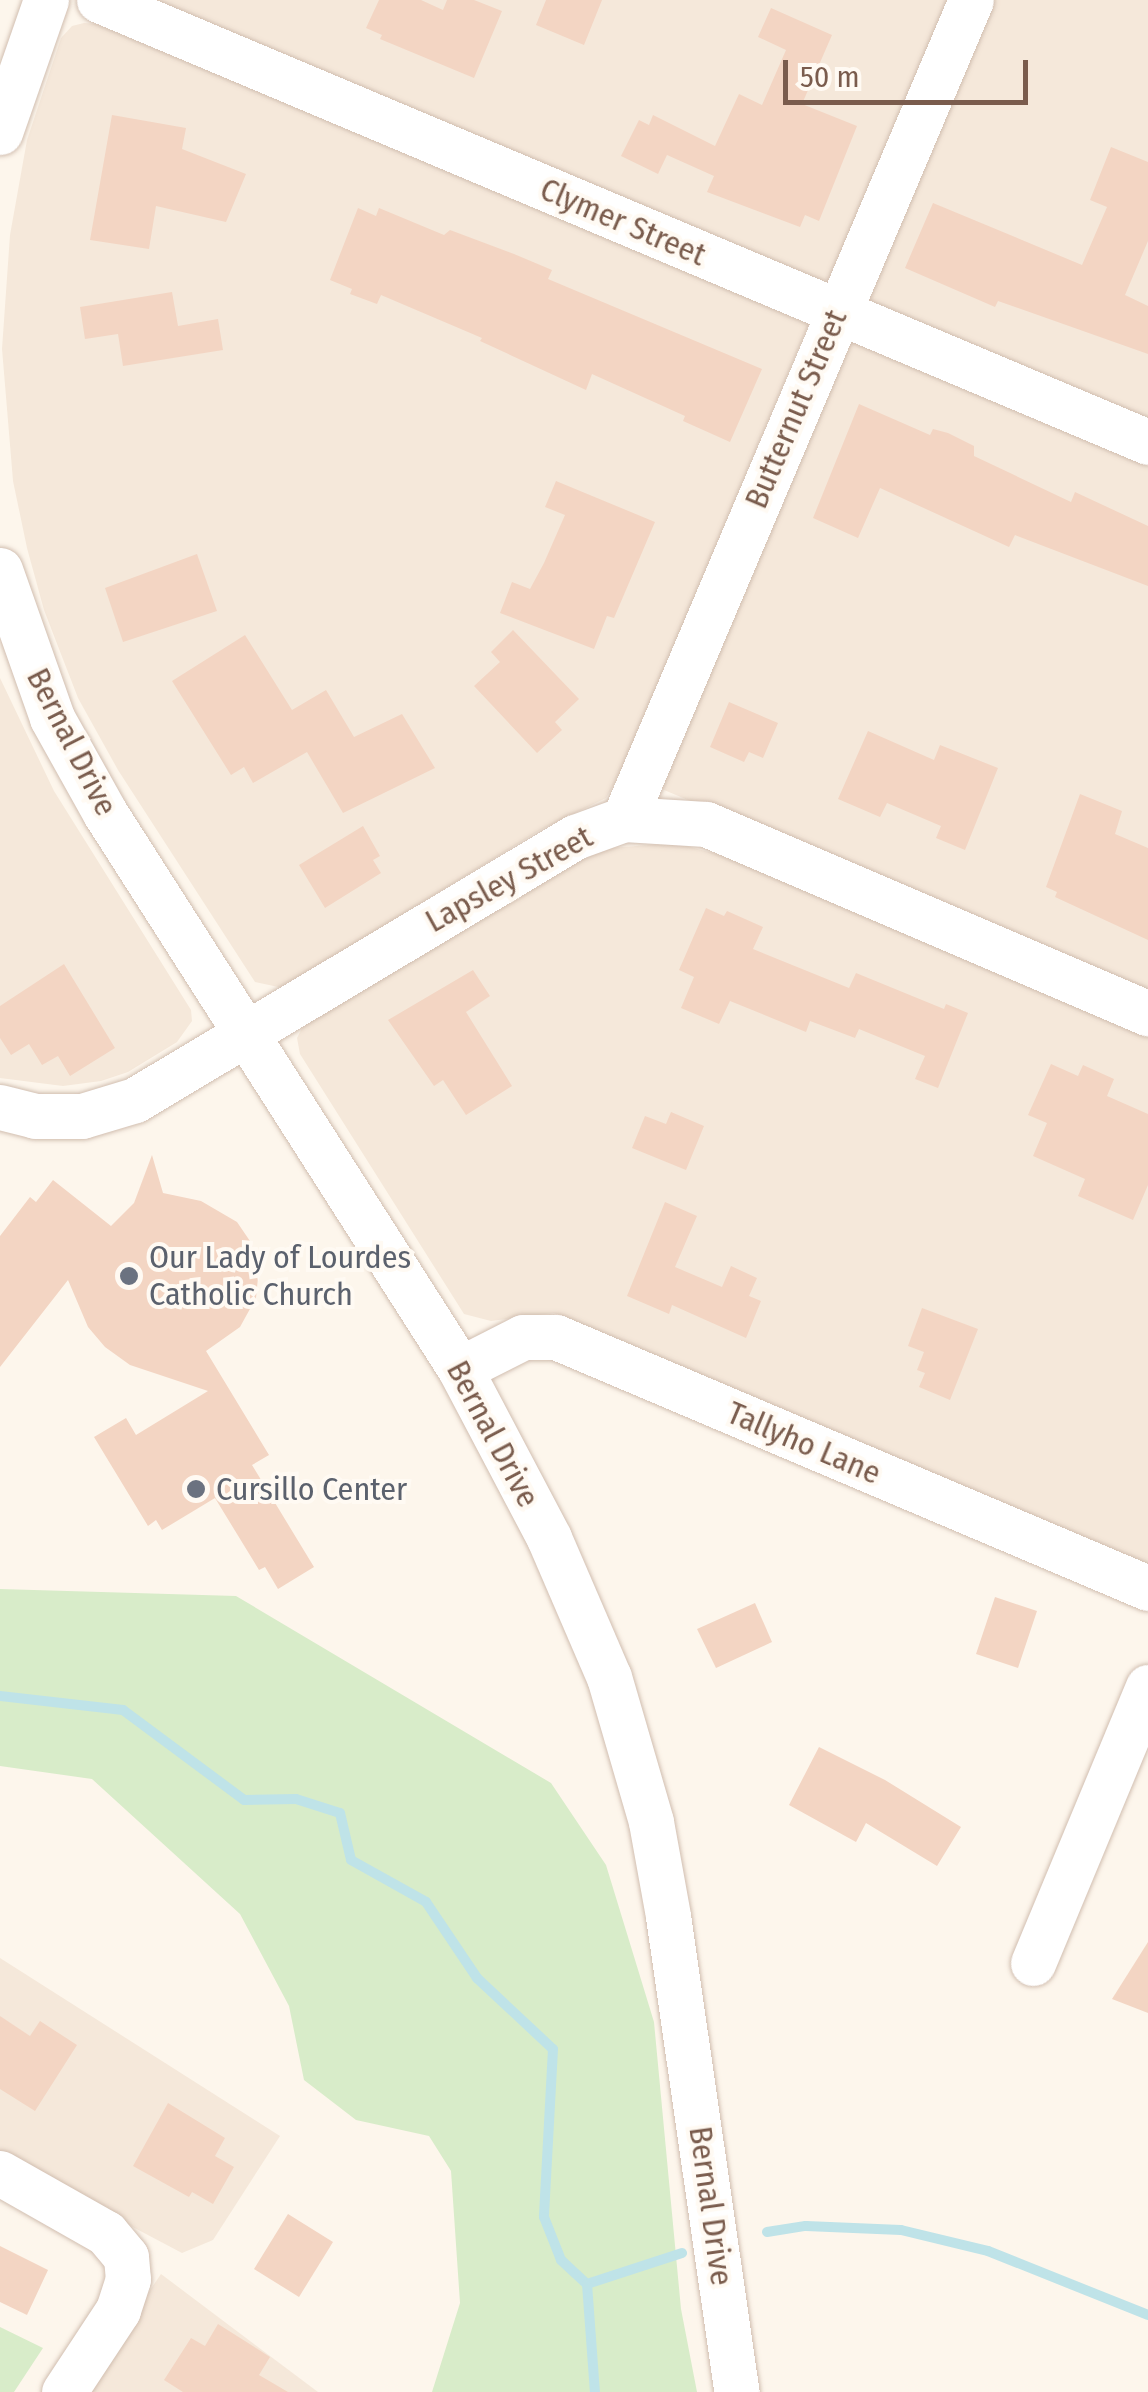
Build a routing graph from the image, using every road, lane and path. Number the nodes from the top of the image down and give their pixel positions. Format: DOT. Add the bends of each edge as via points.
graph roads {
  1 [pos="46,0"];
  2 [pos="99,0"];
  3 [pos="971,0"];
  4 [pos="0,132"];
  5 [pos="837,311"];
  6 [pos="1148,442"];
  7 [pos="0,570"];
  8 [pos="624,819"];
  9 [pos="1148,1013"];
  10 [pos="245,1033"];
  11 [pos="0,1107"];
  12 [pos="460,1369"];
  13 [pos="1148,1588"];
  14 [pos="1148,1688"];
  15 [pos="1032,1963"];
  16 [pos="0,2173"];
  17 [pos="64,2392"];
  18 [pos="737,2392"];
  1 -- 4 [label="street"];
  2 -- 5 [label="street, Clymer Street"];
  3 -- 5 [label="street, Butternut Street"];
  5 -- 6 [label="street, Clymer Street"];
  5 -- 8 [label="street, Butternut Street"];
  7 -- 10 [label="street, Bernal Drive" via="52,718"];
  8 -- 9 [label="street, Lapsley Street" via="706,824"];
  8 -- 10 [label="street, Lapsley Street" via="575,837"];
  10 -- 11 [label="street, Lapsley Street" via="135,1100 82,1116 36,1116"];
  10 -- 12 [label="street, Bernal Drive"];
  12 -- 13 [label="street, Tallyho Lane" via="523,1337 556,1337"];
  12 -- 18 [label="street, Bernal Drive" via="549,1538 608,1677 650,1822"];
  14 -- 15 [label="street"];
  16 -- 17 [label="street" via="106,2233 126,2257 128,2279 118,2310"];
}
